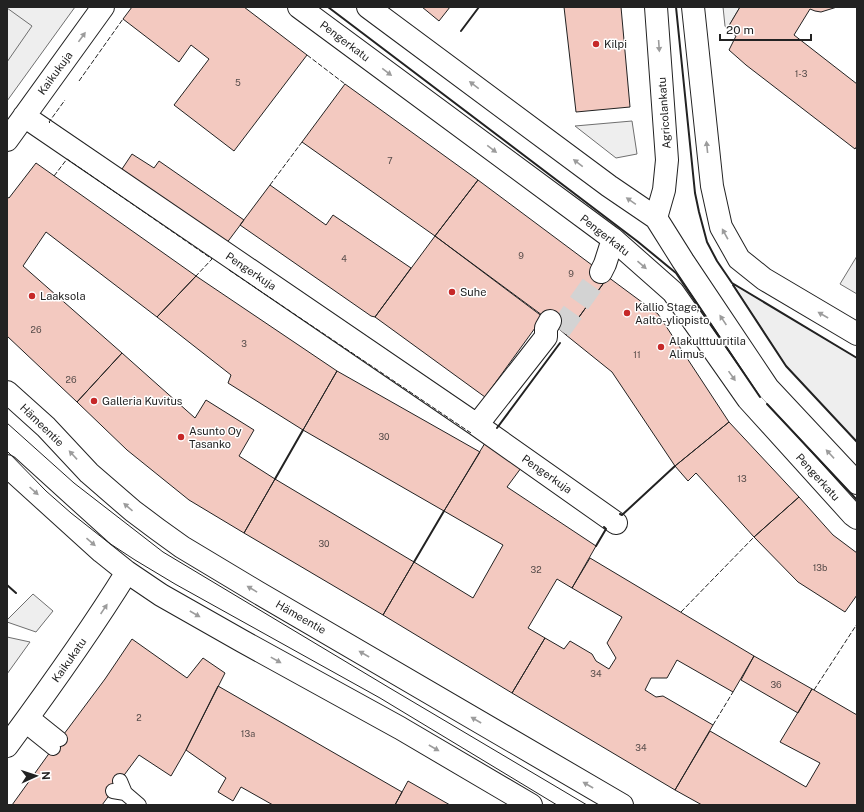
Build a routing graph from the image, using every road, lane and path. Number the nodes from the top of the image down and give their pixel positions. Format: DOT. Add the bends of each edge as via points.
graph roads {
  1 [pos="103,7"];
  2 [pos="300,7"];
  3 [pos="368,7"];
  4 [pos="656,7"];
  5 [pos="693,7"];
  6 [pos="24,116"];
  7 [pos="7,140"];
  8 [pos="656,218"];
  9 [pos="613,239"];
  10 [pos="596,268"];
  11 [pos="552,329"];
  12 [pos="857,334"];
  13 [pos="7,392"];
  14 [pos="477,424"];
  15 [pos="7,466"];
  16 [pos="857,483"];
  17 [pos="857,518"];
  18 [pos="616,523"];
  19 [pos="127,572"];
  20 [pos="26,720"];
  21 [pos="57,743"];
  22 [pos="7,746"];
  23 [pos="120,788"];
  24 [pos="139,805"];
  25 [pos="531,805"];
  26 [pos="622,805"];
  6 -- 1 [label="street, Kaikukuja, one-way"];
  2 -- 9 [label="street, Pengerkatu, one-way"];
  8 -- 3 [label="street, one-way"];
  4 -- 8 [label="street, Agricolankatu, one-way" via="667,160 664,190"];
  12 -- 5 [label="street, one-way" via="764,279 739,259 721,227 712,186"];
  6 -- 7 [label="street, Kaikukuja"];
  6 -- 14 [label="street, Pengerkuja"];
  16 -- 8 [label="street, one-way" via="768,388"];
  9 -- 10 [label="street" via="605,264"];
  9 -- 17 [label="street, Pengerkatu, one-way" via="673,292 748,399"];
  11 -- 14 [label="street"];
  26 -- 13 [label="street, Hämeentie, one-way" via="182,547 133,511 89,473 46,427"];
  14 -- 18 [label="street, Pengerkuja"];
  15 -- 19 [label="street, one-way"];
  20 -- 19 [label="street, Kaikukatu, one-way" via="82,642"];
  19 -- 25 [label="street, one-way"];
  20 -- 21 [label="lane"];
  20 -- 22 [label="street, Kaikukatu"];
  23 -- 24 [label="lane"];
}
